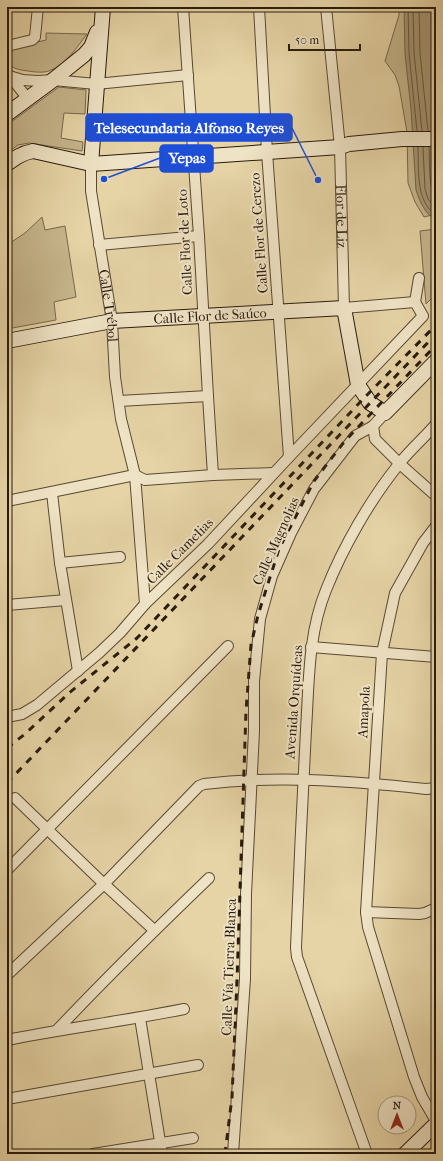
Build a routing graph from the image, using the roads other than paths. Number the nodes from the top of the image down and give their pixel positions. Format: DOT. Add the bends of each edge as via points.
graph roads {
  1 [pos="38,7"];
  2 [pos="102,7"];
  3 [pos="183,7"];
  4 [pos="259,7"];
  5 [pos="326,7"];
  6 [pos="7,46"];
  7 [pos="8,74"];
  8 [pos="188,76"];
  9 [pos="54,80"];
  10 [pos="96,84"];
  11 [pos="28,99"];
  12 [pos="7,114"];
  13 [pos="436,139"];
  14 [pos="340,147"];
  15 [pos="267,152"];
  16 [pos="194,157"];
  17 [pos="7,164"];
  18 [pos="91,164"];
  19 [pos="200,236"];
  20 [pos="99,245"];
  21 [pos="419,278"];
  22 [pos="415,302"];
  23 [pos="344,308"];
  24 [pos="279,311"];
  25 [pos="204,315"];
  26 [pos="112,321"];
  27 [pos="7,341"];
  28 [pos="436,361"];
  29 [pos="358,385"];
  30 [pos="208,396"];
  31 [pos="119,400"];
  32 [pos="385,413"];
  33 [pos="436,424"];
  34 [pos="373,426"];
  35 [pos="289,457"];
  36 [pos="400,464"];
  37 [pos="274,473"];
  38 [pos="135,475"];
  39 [pos="213,475"];
  40 [pos="52,493"];
  41 [pos="436,496"];
  42 [pos="7,501"];
  43 [pos="436,526"];
  44 [pos="120,557"];
  45 [pos="60,563"];
  46 [pos="66,600"];
  47 [pos="146,604"];
  48 [pos="7,606"];
  49 [pos="228,646"];
  50 [pos="311,647"];
  51 [pos="382,653"];
  52 [pos="436,657"];
  53 [pos="78,671"];
  54 [pos="7,717"];
  55 [pos="303,779"];
  56 [pos="250,780"];
  57 [pos="375,784"];
  58 [pos="436,788"];
  59 [pos="15,798"];
  60 [pos="48,829"];
  61 [pos="7,870"];
  62 [pos="209,878"];
  63 [pos="104,884"];
  64 [pos="436,908"];
  65 [pos="366,912"];
  66 [pos="154,930"];
  67 [pos="7,975"];
  68 [pos="184,1009"];
  69 [pos="140,1018"];
  70 [pos="57,1030"];
  71 [pos="7,1040"];
  72 [pos="198,1066"];
  73 [pos="150,1074"];
  74 [pos="7,1099"];
  75 [pos="436,1121"];
  76 [pos="436,1124"];
  77 [pos="193,1138"];
  78 [pos="160,1143"];
  79 [pos="94,1154"];
  80 [pos="162,1154"];
  81 [pos="233,1154"];
  82 [pos="367,1154"];
  83 [pos="405,1154"];
  1 -- 6 [label="street" via="35,37"];
  2 -- 9 [label="main road, Calle Trébol" via="91,47"];
  2 -- 10 [label="main road, Calle Trébol"];
  3 -- 8 [label="street, Calle Flor de Loto"];
  4 -- 15 [label="street, Calle Flor de Cerezo"];
  5 -- 14 [label="street, Flor de Liz"];
  7 -- 9 [label="street" via="38,82"];
  7 -- 11 [label="street"];
  8 -- 10 [label="street"];
  8 -- 16 [label="street, Calle Flor de Loto"];
  9 -- 10 [label="street"];
  9 -- 11 [label="main road"];
  10 -- 18 [label="main road, Calle Trébol"];
  11 -- 12 [label="main road"];
  13 -- 14 [label="main road" via="402,139"];
  14 -- 15 [label="main road"];
  14 -- 23 [label="street, Flor de Liz"];
  15 -- 16 [label="main road"];
  15 -- 24 [label="street, Calle Flor de Cerezo"];
  16 -- 18 [label="main road"];
  16 -- 19 [label="street, Calle Flor de Loto"];
  17 -- 18 [label="main road" via="19,156 33,152"];
  18 -- 20 [label="street, Calle Trébol" via="91,191"];
  19 -- 20 [label="street"];
  19 -- 25 [label="street, Calle Flor de Loto"];
  20 -- 26 [label="street, Calle Trébol"];
  21 -- 22 [label="street"];
  22 -- 23 [label="street, Calle Flor de Saúco"];
  22 -- 29 [label="street, Calle Camelias" via="423,316"];
  23 -- 24 [label="main road, Calle Flor de Saúco"];
  23 -- 29 [label="main road, Flor de Liz"];
  24 -- 25 [label="main road, Calle Flor de Saúco"];
  24 -- 35 [label="street, Calle Flor de Cerezo"];
  25 -- 26 [label="main road, Calle Flor de Saúco"];
  25 -- 30 [label="street, Calle Flor de Loto"];
  26 -- 27 [label="main road, Calle Flor de Saúco"];
  26 -- 31 [label="street, Calle Trébol"];
  28 -- 32 [label="main road"];
  29 -- 32 [label="main road, Flor de Liz" via="370,403"];
  29 -- 35 [label="street, Calle Camelias"];
  30 -- 31 [label="street"];
  30 -- 39 [label="street, Calle Flor de Loto"];
  31 -- 38 [label="street, Calle Trébol"];
  32 -- 34 [label="street, Calle Magnolias"];
  33 -- 36 [label="street, Avenida Orquídeas"];
  34 -- 36 [label="street" via="375,439"];
  34 -- 56 [label="street, Calle Magnolias" via="355,436 314,489 272,576 260,619 254,681 254,731"];
  35 -- 37 [label="street, Calle Camelias"];
  36 -- 41 [label="street"];
  36 -- 50 [label="street, Avenida Orquídeas" via="373,500 338,562 317,618"];
  37 -- 39 [label="street"];
  37 -- 47 [label="street, Calle Camelias" via="208,544"];
  38 -- 39 [label="street" via="145,480"];
  38 -- 40 [label="street"];
  38 -- 47 [label="street, Calle Trébol"];
  40 -- 42 [label="street"];
  40 -- 45 [label="street"];
  43 -- 51 [label="street, Amapola" via="396,593"];
  44 -- 45 [label="street"];
  45 -- 46 [label="street"];
  46 -- 48 [label="street"];
  46 -- 53 [label="street"];
  47 -- 53 [label="street, Calle Camelias" via="110,643"];
  49 -- 60 [label="street"];
  50 -- 51 [label="street"];
  50 -- 55 [label="street, Avenida Orquídeas"];
  51 -- 52 [label="street"];
  51 -- 57 [label="street, Amapola"];
  53 -- 54 [label="street, Calle Camelias" via="37,705 22,714"];
  55 -- 56 [label="street"];
  55 -- 57 [label="street"];
  55 -- 82 [label="street, Avenida Orquídeas" via="296,948 299,965"];
  56 -- 63 [label="street" via="199,786"];
  56 -- 81 [label="street, Calle Vía Tierra Blanca" via="245,979"];
  57 -- 58 [label="street"];
  57 -- 65 [label="street, Amapola"];
  59 -- 60 [label="street"];
  60 -- 61 [label="street"];
  60 -- 63 [label="street"];
  62 -- 66 [label="street"];
  63 -- 66 [label="street"];
  63 -- 67 [label="street"];
  64 -- 65 [label="street" via="419,914"];
  65 -- 75 [label="street, Amapola" via="368,927 414,1077"];
  66 -- 70 [label="street"];
  68 -- 69 [label="street"];
  69 -- 70 [label="street"];
  69 -- 73 [label="street"];
  70 -- 71 [label="street"];
  72 -- 73 [label="street"];
  73 -- 74 [label="street"];
  73 -- 78 [label="street"];
  76 -- 83 [label="main road"];
  77 -- 78 [label="street"];
  78 -- 79 [label="street"];
  78 -- 80 [label="street"];
}
